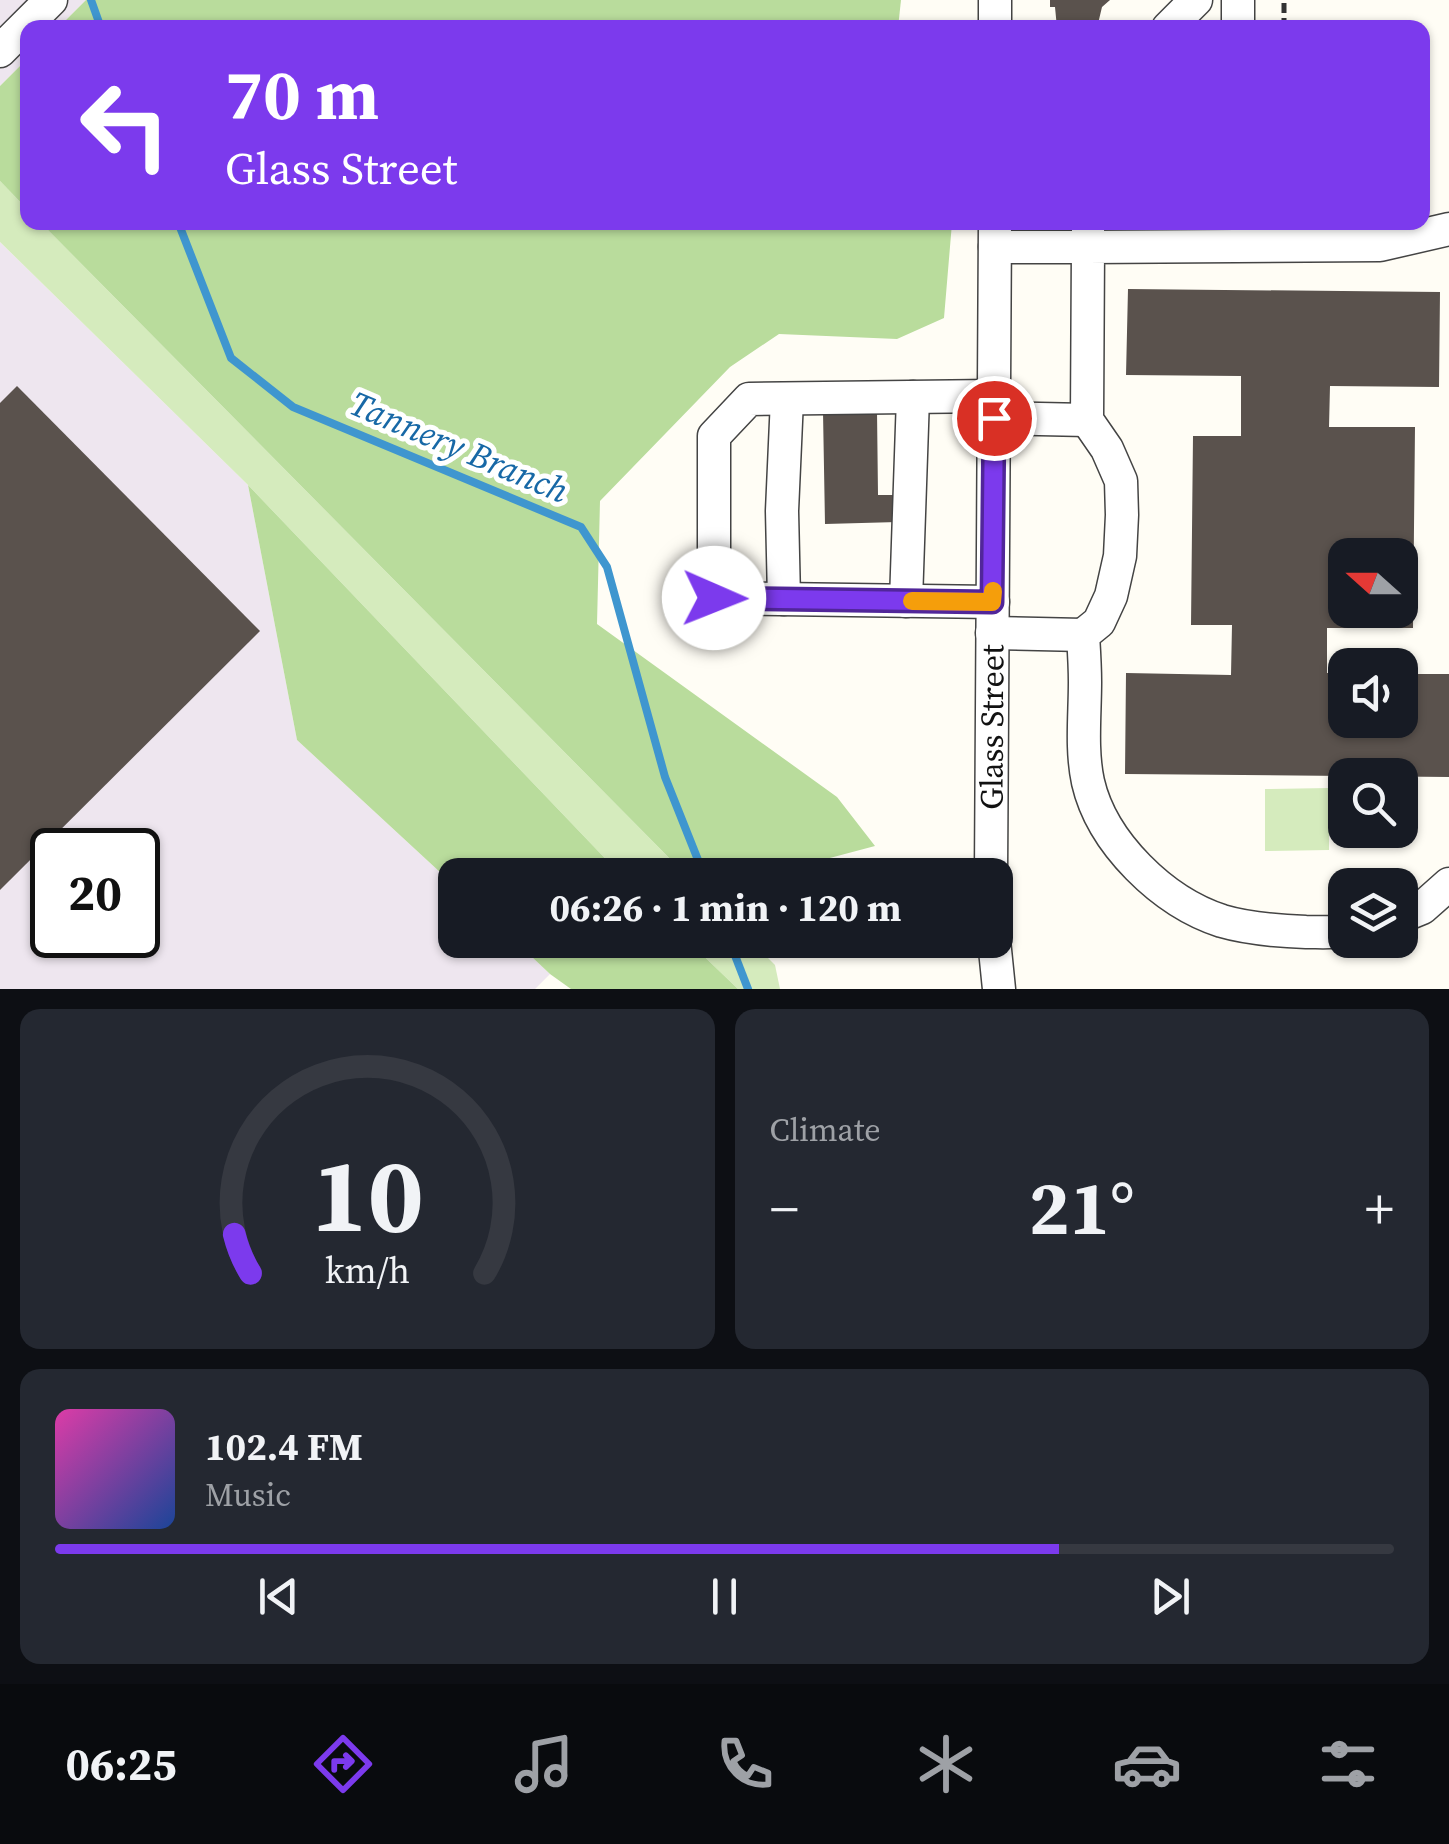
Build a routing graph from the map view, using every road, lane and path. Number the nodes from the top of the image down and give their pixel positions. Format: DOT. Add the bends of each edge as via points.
graph roads {
  1 [pos="51,0"];
  2 [pos="1196,0"];
  3 [pos="31,20"];
  4 [pos="1176,20"];
  5 [pos="20,31"];
  6 [pos="0,51"];
  7 [pos="1449,229"];
  8 [pos="995,235"];
  9 [pos="1088,235"];
  10 [pos="1168,235"];
  11 [pos="1237,235"];
  12 [pos="913,397"];
  13 [pos="787,399"];
  14 [pos="993,407"];
  15 [pos="1087,420"];
  16 [pos="784,599"];
  17 [pos="906,601"];
  18 [pos="992,618"];
  19 [pos="1083,636"];
  20 [pos="991,858"];
  21 [pos="1449,884"];
  22 [pos="1418,910"];
  23 [pos="1328,931"];
  24 [pos="996,958"];
  25 [pos="999,989"];
  1 -- 3 [label="street"];
  2 -- 4 [label="street"];
  5 -- 6 [label="street"];
  7 -- 11 [label="street" via="1380,245"];
  8 -- 9 [label="street"];
  8 -- 14 [label="street, Glass Street"];
  9 -- 10 [label="street"];
  9 -- 15 [label="street"];
  10 -- 11 [label="street"];
  12 -- 13 [label="street"];
  12 -- 14 [label="street"];
  12 -- 17 [label="street"];
  13 -- 16 [label="street"];
  13 -- 16 [label="street" via="748,399 714,436 714,598"];
  14 -- 15 [label="street"];
  14 -- 18 [label="street, Glass Street"];
  15 -- 19 [label="street" via="1121,482 1122,515 1111,596 1099,622"];
  16 -- 17 [label="street"];
  17 -- 18 [label="street"];
  18 -- 19 [label="street"];
  18 -- 20 [label="street, Glass Street"];
  19 -- 23 [label="street" via="1088,779 1097,812 1143,873 1222,920"];
  21 -- 22 [label="street"];
  24 -- 25 [label="street"];
}
